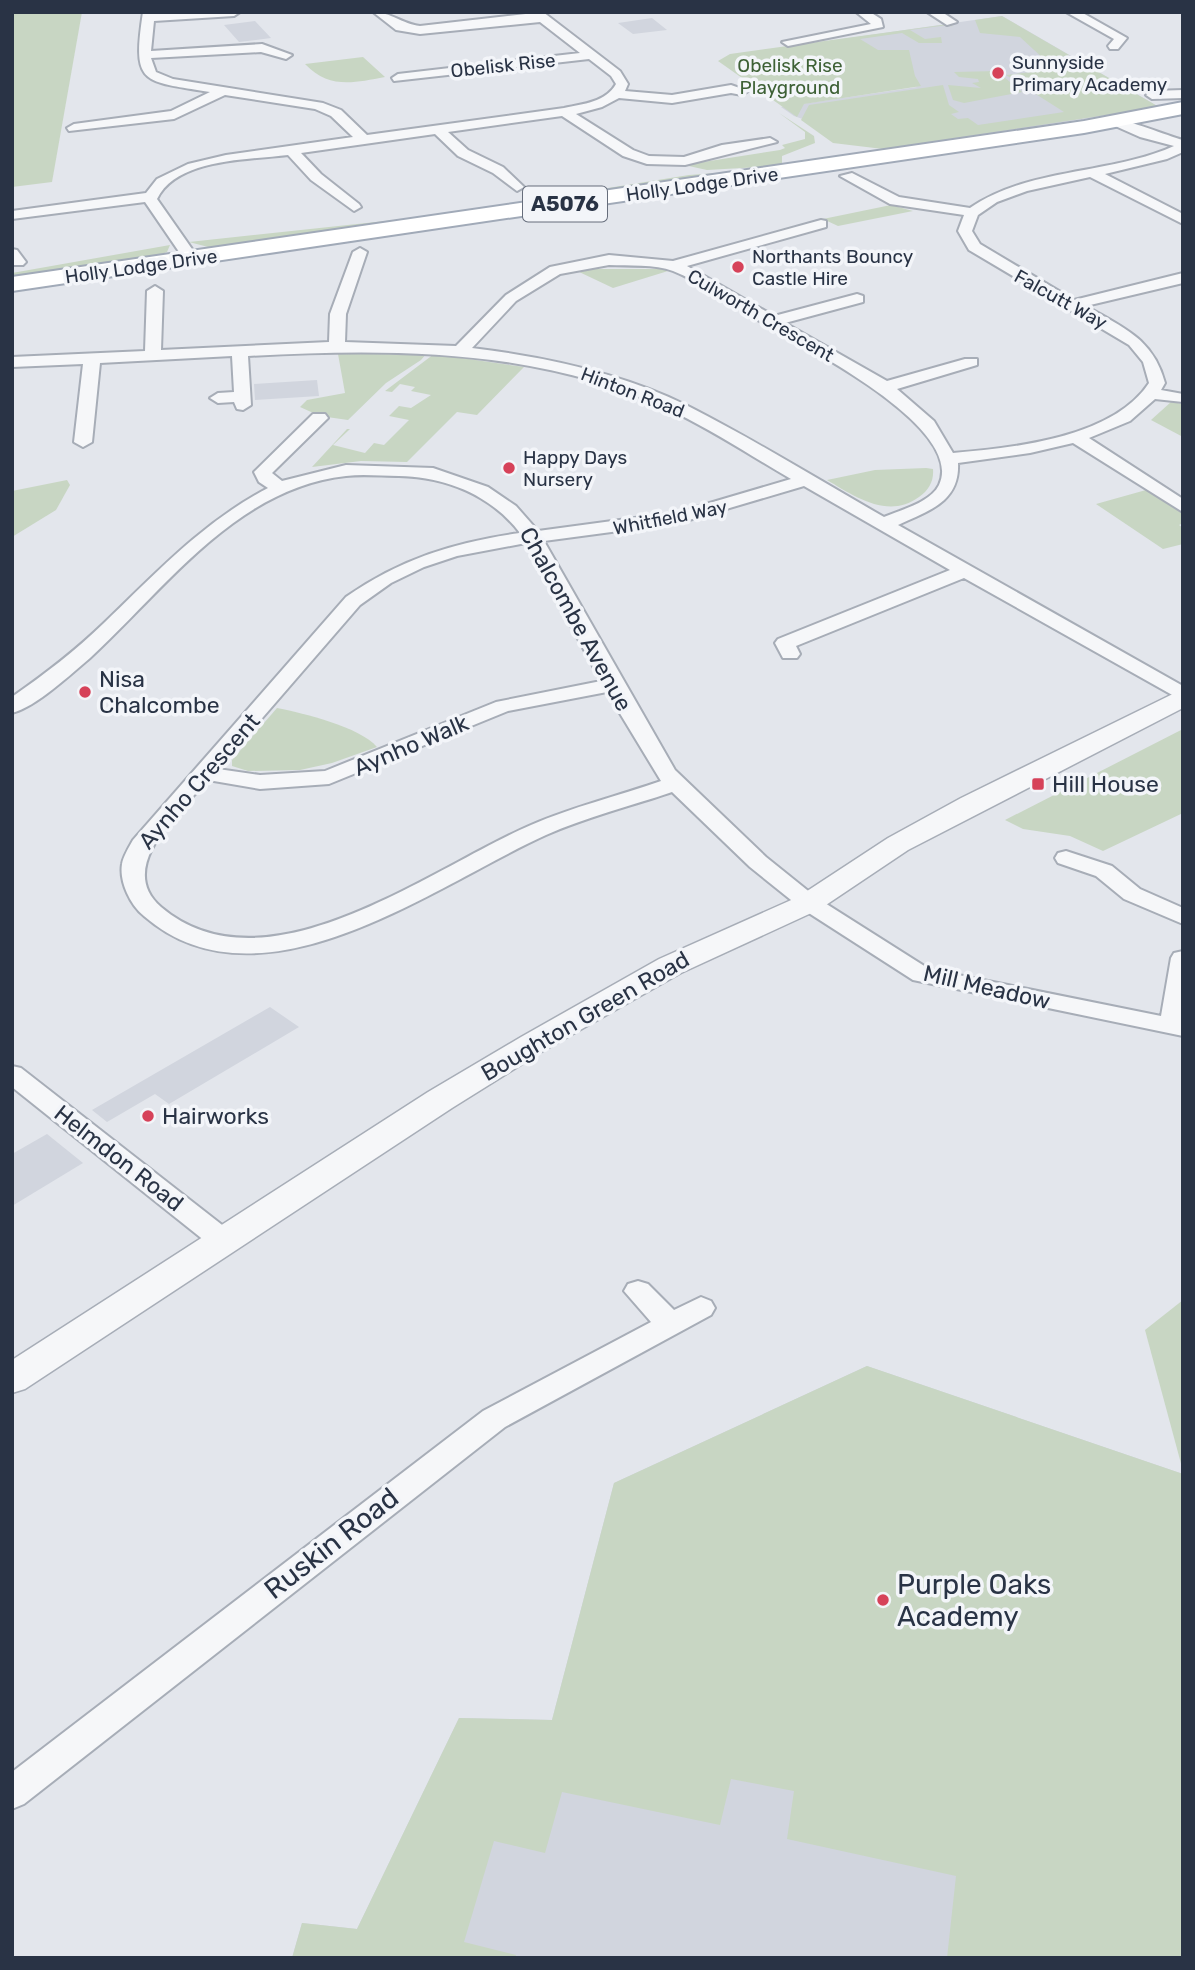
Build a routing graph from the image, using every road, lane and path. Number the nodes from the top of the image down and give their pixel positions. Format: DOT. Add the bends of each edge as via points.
graph roads {
  1 [pos="379,12"];
  2 [pos="862,12"];
  3 [pos="1072,12"];
  4 [pos="148,15"];
  5 [pos="235,15"];
  6 [pos="539,15"];
  7 [pos="406,29"];
  8 [pos="391,36"];
  9 [pos="789,37"];
  10 [pos="1114,46"];
  11 [pos="144,55"];
  12 [pos="286,55"];
  13 [pos="591,55"];
  14 [pos="398,78"];
  15 [pos="735,88"];
  16 [pos="224,90"];
  17 [pos="616,94"];
  18 [pos="1183,94"];
  19 [pos="1152,95"];
  20 [pos="1183,108"];
  21 [pos="564,112"];
  22 [pos="1118,122"];
  23 [pos="84,125"];
  24 [pos="438,130"];
  25 [pos="364,140"];
  26 [pos="762,145"];
  27 [pos="1183,145"];
  28 [pos="290,150"];
  29 [pos="1093,173"];
  30 [pos="880,178"];
  31 [pos="509,185"];
  32 [pos="150,197"];
  33 [pos="322,204"];
  34 [pos="970,212"];
  35 [pos="12,215"];
  36 [pos="1183,220"];
  37 [pos="822,224"];
  38 [pos="359,252"];
  39 [pos="191,258"];
  40 [pos="675,266"];
  41 [pos="1158,272"];
  42 [pos="1179,279"];
  43 [pos="347,282"];
  44 [pos="369,282"];
  45 [pos="12,284"];
  46 [pos="155,291"];
  47 [pos="857,299"];
  48 [pos="1072,305"];
  49 [pos="775,321"];
  50 [pos="337,345"];
  51 [pos="462,349"];
  52 [pos="240,351"];
  53 [pos="153,356"];
  54 [pos="92,359"];
  55 [pos="12,362"];
  56 [pos="971,362"];
  57 [pos="885,387"];
  58 [pos="1152,393"];
  59 [pos="218,398"];
  60 [pos="1177,398"];
  61 [pos="319,418"];
  62 [pos="1076,437"];
  63 [pos="83,442"];
  64 [pos="947,459"];
  65 [pos="805,480"];
  66 [pos="279,487"];
  67 [pos="1183,507"];
  68 [pos="884,524"];
  69 [pos="532,536"];
  70 [pos="964,571"];
  71 [pos="790,654"];
  72 [pos="613,685"];
  73 [pos="1183,696"];
  74 [pos="12,707"];
  75 [pos="206,772"];
  76 [pos="675,784"];
  77 [pos="1066,858"];
  78 [pos="809,903"];
  79 [pos="1183,917"];
  80 [pos="1183,958"];
  81 [pos="1177,1027"];
  82 [pos="12,1074"];
  83 [pos="225,1242"];
  84 [pos="638,1291"];
  85 [pos="701,1308"];
  86 [pos="670,1324"];
  87 [pos="12,1379"];
  88 [pos="12,1793"];
  1 -- 7 [label="street"];
  2 -- 9 [label="street" via="877,22 877,27 804,40"];
  3 -- 10 [label="street" via="1121,38"];
  4 -- 5 [label="street"];
  4 -- 11 [label="street"];
  6 -- 7 [label="street, Obelisk Rise" via="441,30"];
  6 -- 13 [label="street, Obelisk Rise"];
  7 -- 8 [label="street, Obelisk Rise"];
  11 -- 12 [label="street" via="262,48"];
  11 -- 16 [label="street" via="144,68 151,75"];
  13 -- 14 [label="street, Obelisk Rise"];
  13 -- 17 [label="street, Obelisk Rise" via="620,78 622,86"];
  15 -- 17 [label="street" via="673,99"];
  16 -- 23 [label="street" via="174,115"];
  16 -- 25 [label="street" via="329,109"];
  17 -- 21 [label="street" via="590,107"];
  18 -- 19 [label="street"];
  20 -- 22 [label="main road, Holly Lodge Drive / A5076"];
  21 -- 24 [label="street"];
  21 -- 26 [label="street" via="647,160 685,160 722,149"];
  22 -- 27 [label="street"];
  22 -- 39 [label="main road, Holly Lodge Drive / A5076"];
  24 -- 25 [label="street"];
  24 -- 31 [label="street" via="463,153 498,170"];
  25 -- 28 [label="street"];
  27 -- 29 [label="street" via="1158,160"];
  28 -- 32 [label="street" via="192,167 169,177"];
  28 -- 33 [label="street" via="351,204"];
  29 -- 34 [label="street" via="1011,191"];
  29 -- 36 [label="street"];
  30 -- 34 [label="street" via="853,179 895,201"];
  32 -- 35 [label="street"];
  32 -- 39 [label="street"];
  34 -- 48 [label="street, Falcutt Way" via="965,231 974,247"];
  37 -- 40 [label="street"];
  38 -- 43 [label="street"];
  39 -- 45 [label="main road, Holly Lodge Drive / A5076"];
  40 -- 49 [label="street, Culworth Crescent"];
  40 -- 51 [label="street, Culworth Crescent" via="609,260 555,270 492,313"];
  41 -- 42 [label="street"];
  42 -- 48 [label="street"];
  43 -- 44 [label="street"];
  43 -- 50 [label="street" via="338,314"];
  46 -- 53 [label="street"];
  47 -- 49 [label="street"];
  48 -- 58 [label="street, Falcutt Way" via="1141,348 1156,371"];
  49 -- 57 [label="street, Culworth Crescent"];
  50 -- 51 [label="street, Hinton Road"];
  50 -- 52 [label="street, Hinton Road"];
  51 -- 65 [label="street, Hinton Road" via="555,365 641,391"];
  52 -- 53 [label="street, Hinton Road"];
  52 -- 59 [label="street" via="243,401"];
  53 -- 54 [label="street, Hinton Road"];
  54 -- 55 [label="street, Hinton Road"];
  54 -- 63 [label="street"];
  56 -- 57 [label="street"];
  57 -- 64 [label="street, Culworth Crescent" via="923,420"];
  58 -- 60 [label="street"];
  58 -- 62 [label="street" via="1117,419"];
  61 -- 66 [label="street" via="263,471 265,478"];
  62 -- 64 [label="street" via="1016,452"];
  62 -- 67 [label="street"];
  64 -- 68 [label="street" via="951,475 942,494"];
  65 -- 68 [label="street, Hinton Road"];
  65 -- 69 [label="street, Whitfield Way" via="668,520"];
  66 -- 69 [label="street, Chalcombe Avenue" via="356,469 424,472 492,495 516,514"];
  66 -- 74 [label="street, Chalcombe Avenue" via="213,527 81,657"];
  68 -- 70 [label="street, Hinton Road"];
  69 -- 72 [label="street, Chalcombe Avenue"];
  69 -- 75 [label="street, Aynho Crescent" via="438,555 374,584 344,611"];
  70 -- 71 [label="street" via="785,643"];
  70 -- 73 [label="street, Hinton Road"];
  72 -- 75 [label="street, Aynho Walk" via="503,706 329,778 260,782"];
  72 -- 76 [label="street, Chalcombe Avenue"];
  73 -- 78 [label="street, Boughton Green Road" via="898,844"];
  75 -- 76 [label="street, Aynho Crescent" via="137,850 133,864 136,885 146,906 167,924 191,936 247,946 290,943 328,933 540,829"];
  76 -- 78 [label="street, Chalcombe Avenue"];
  77 -- 79 [label="street" via="1104,871 1132,894"];
  78 -- 81 [label="street, Mill Meadow" via="922,975"];
  78 -- 83 [label="street, Boughton Green Road" via="670,967 532,1044"];
  80 -- 81 [label="street"];
  82 -- 83 [label="street, Helmdon Road"];
  83 -- 87 [label="street, Boughton Green Road"];
  84 -- 86 [label="street"];
  85 -- 86 [label="street, Ruskin Road"];
  86 -- 88 [label="street, Ruskin Road" via="494,1419"];
}
